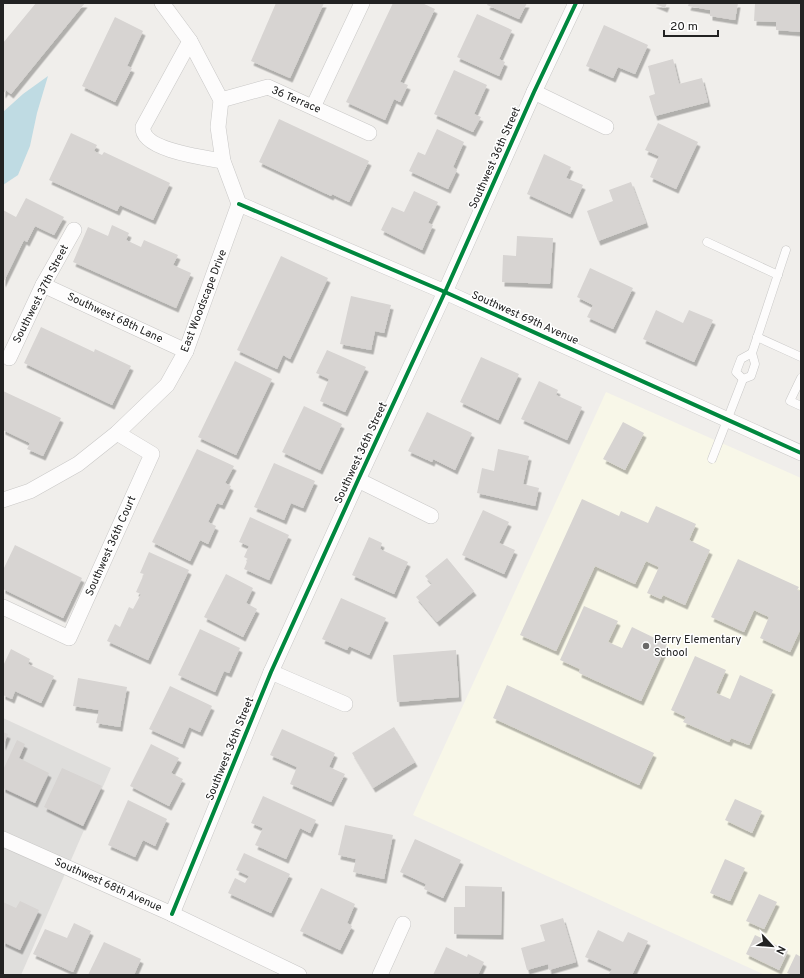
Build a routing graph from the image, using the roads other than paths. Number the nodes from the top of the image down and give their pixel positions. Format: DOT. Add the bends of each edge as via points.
graph roads {
  1 [pos="162,3"];
  2 [pos="362,3"];
  3 [pos="576,3"];
  4 [pos="190,41"];
  5 [pos="534,92"];
  6 [pos="221,100"];
  7 [pos="313,107"];
  8 [pos="606,127"];
  9 [pos="368,133"];
  10 [pos="223,161"];
  11 [pos="239,204"];
  12 [pos="74,230"];
  13 [pos="707,242"];
  14 [pos="786,250"];
  15 [pos="778,275"];
  16 [pos="44,285"];
  17 [pos="445,292"];
  18 [pos="757,337"];
  19 [pos="186,351"];
  20 [pos="752,353"];
  21 [pos="801,357"];
  22 [pos="10,358"];
  23 [pos="743,378"];
  24 [pos="801,378"];
  25 [pos="801,406"];
  26 [pos="728,420"];
  27 [pos="117,433"];
  28 [pos="801,453"];
  29 [pos="712,459"];
  30 [pos="358,480"];
  31 [pos="3,500"];
  32 [pos="431,516"];
  33 [pos="3,607"];
  34 [pos="272,672"];
  35 [pos="345,704"];
  36 [pos="3,839"];
  37 [pos="172,914"];
  38 [pos="403,924"];
  39 [pos="299,975"];
  40 [pos="380,975"];
  1 -- 4 [label="street"];
  2 -- 7 [label="street"];
  3 -- 5 [label="street, Southwest 36th Street"];
  4 -- 6 [label="street"];
  4 -- 10 [label="street" via="142,132 145,137 171,151"];
  5 -- 8 [label="street"];
  5 -- 17 [label="street, Southwest 36th Street"];
  6 -- 7 [label="street, 36 Terrace" via="268,87"];
  6 -- 10 [label="street" via="218,127"];
  7 -- 9 [label="street, 36 Terrace"];
  10 -- 11 [label="street"];
  11 -- 17 [label="street, Southwest 69th Avenue"];
  11 -- 19 [label="street, East Woodscape Drive"];
  12 -- 16 [label="street, Southwest 37th Street"];
  13 -- 15 [label="lane"];
  14 -- 15 [label="lane"];
  15 -- 18 [label="lane"];
  16 -- 19 [label="street, Southwest 68th Lane"];
  16 -- 22 [label="street, Southwest 37th Street"];
  17 -- 26 [label="street, Southwest 69th Avenue"];
  17 -- 30 [label="street, Southwest 36th Street"];
  18 -- 20 [label="lane"];
  18 -- 21 [label="lane"];
  19 -- 27 [label="street, East Woodscape Drive" via="167,385"];
  20 -- 23 [label="lane" via="755,364 751,376"];
  20 -- 23 [label="lane" via="741,359 736,372"];
  23 -- 26 [label="lane"];
  24 -- 25 [label="lane" via="790,401"];
  26 -- 28 [label="street, Southwest 69th Avenue"];
  26 -- 29 [label="lane"];
  27 -- 31 [label="street, East Woodscape Drive" via="78,464 30,491"];
  27 -- 33 [label="street, Southwest 36th Court" via="152,454 69,638"];
  30 -- 32 [label="street"];
  30 -- 34 [label="street, Southwest 36th Street"];
  34 -- 35 [label="street"];
  34 -- 37 [label="street, Southwest 36th Street"];
  36 -- 37 [label="street, Southwest 68th Avenue"];
  37 -- 39 [label="street, Southwest 68th Avenue"];
  38 -- 40 [label="street"];
}
